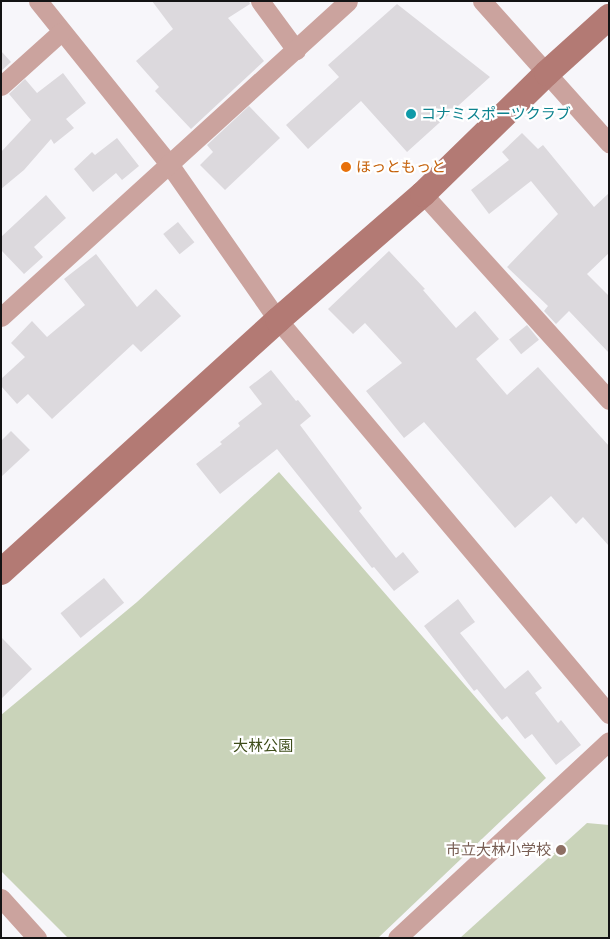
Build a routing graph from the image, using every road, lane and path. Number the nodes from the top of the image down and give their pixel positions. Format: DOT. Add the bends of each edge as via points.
graph roads {
  1 [pos="38,1"];
  2 [pos="260,1"];
  3 [pos="348,1"];
  4 [pos="482,1"];
  5 [pos="609,17"];
  6 [pos="61,32"];
  7 [pos="296,50"];
  8 [pos="547,73"];
  9 [pos="1,86"];
  10 [pos="609,143"];
  11 [pos="169,164"];
  12 [pos="423,194"];
  13 [pos="1,317"];
  14 [pos="278,320"];
  15 [pos="609,400"];
  16 [pos="1,572"];
  17 [pos="609,714"];
  18 [pos="609,740"];
  19 [pos="1,898"];
  20 [pos="37,938"];
  21 [pos="397,938"];
  1 -- 6 [label="street"];
  2 -- 7 [label="street"];
  3 -- 7 [label="street"];
  4 -- 8 [label="street"];
  5 -- 8 [label="street"];
  6 -- 9 [label="street"];
  6 -- 11 [label="street"];
  7 -- 11 [label="street"];
  8 -- 10 [label="street"];
  8 -- 12 [label="street"];
  11 -- 13 [label="street"];
  11 -- 14 [label="street"];
  12 -- 14 [label="street"];
  12 -- 15 [label="street"];
  14 -- 16 [label="street"];
  14 -- 17 [label="street"];
  18 -- 21 [label="street"];
  19 -- 20 [label="street"];
}
